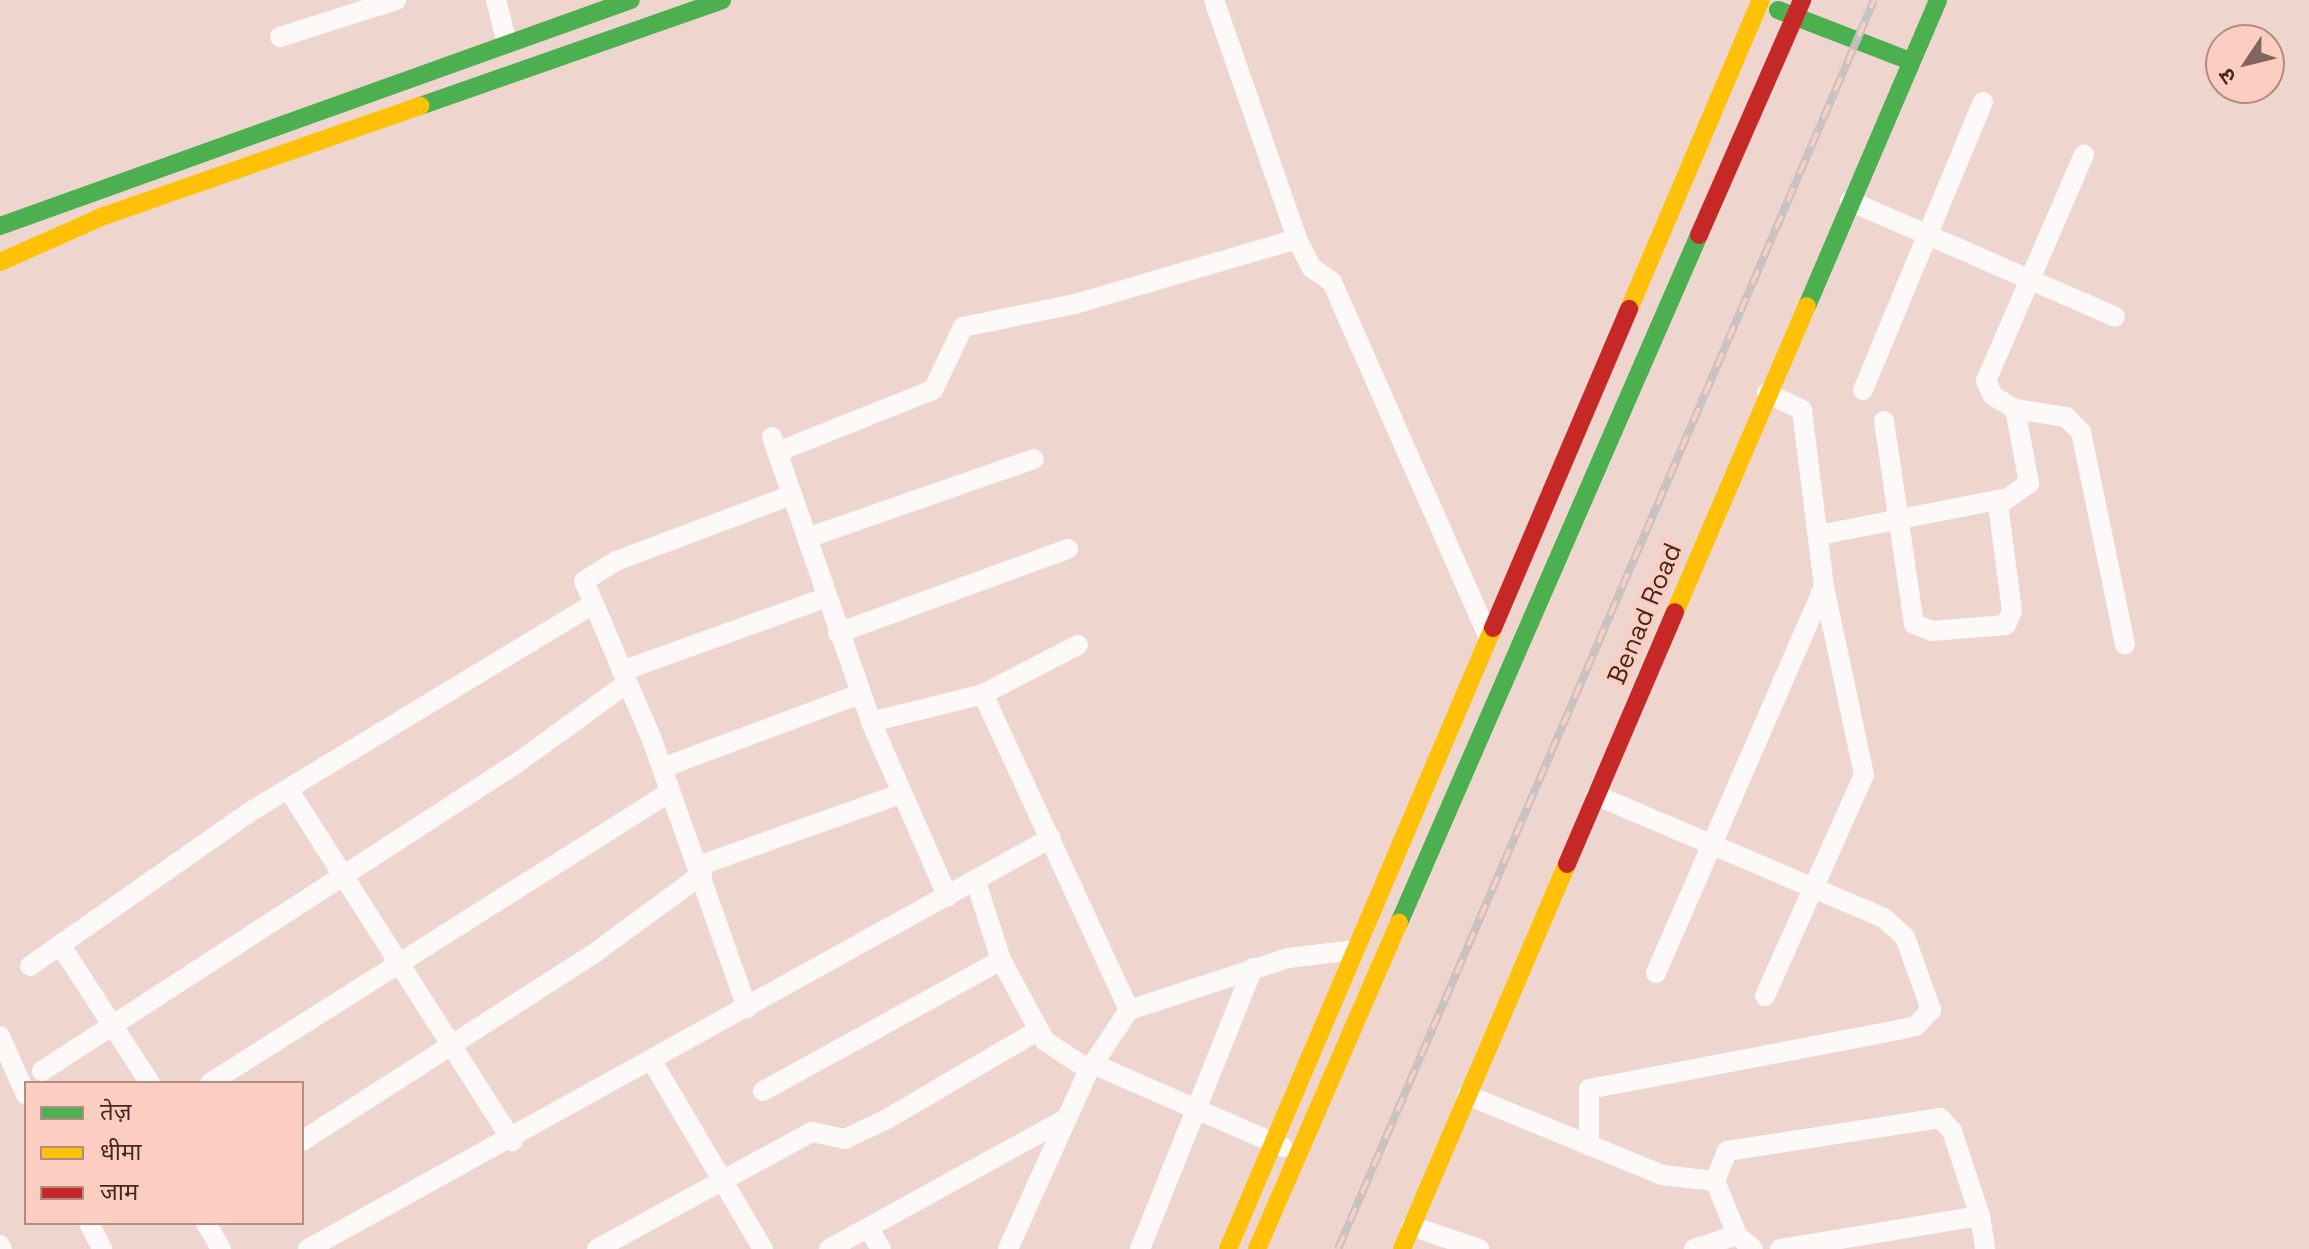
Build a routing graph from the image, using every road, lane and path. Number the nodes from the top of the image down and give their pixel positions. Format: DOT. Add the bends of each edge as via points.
graph roads {
  1 [pos="396,0"];
  2 [pos="496,0"];
  3 [pos="631,0"];
  4 [pos="1214,0"];
  5 [pos="1938,0"];
  6 [pos="714,1"];
  7 [pos="1759,1"];
  8 [pos="1798,8"];
  9 [pos="280,37"];
  10 [pos="507,43"];
  11 [pos="1910,61"];
  12 [pos="1983,102"];
  13 [pos="2084,154"];
  14 [pos="1850,201"];
  15 [pos="0,226"];
  16 [pos="1925,234"];
  17 [pos="1297,239"];
  18 [pos="0,262"];
  19 [pos="2027,279"];
  20 [pos="2115,317"];
  21 [pos="1863,390"];
  22 [pos="1767,393"];
  23 [pos="2015,409"];
  24 [pos="1884,421"];
  25 [pos="1034,459"];
  26 [pos="789,496"];
  27 [pos="2002,499"];
  28 [pos="1900,516"];
  29 [pos="1819,535"];
  30 [pos="807,538"];
  31 [pos="1068,549"];
  32 [pos="1824,587"];
  33 [pos="825,598"];
  34 [pos="593,604"];
  35 [pos="838,633"];
  36 [pos="1488,636"];
  37 [pos="2125,644"];
  38 [pos="1078,645"];
  39 [pos="624,677"];
  40 [pos="860,694"];
  41 [pos="983,694"];
  42 [pos="871,722"];
  43 [pos="662,768"];
  44 [pos="290,792"];
  45 [pos="670,792"];
  46 [pos="900,794"];
  47 [pos="1596,795"];
  48 [pos="1051,838"];
  49 [pos="1710,846"];
  50 [pos="700,870"];
  51 [pos="343,875"];
  52 [pos="976,882"];
  53 [pos="1812,891"];
  54 [pos="948,897"];
  55 [pos="61,946"];
  56 [pos="1354,950"];
  57 [pos="1001,960"];
  58 [pos="397,962"];
  59 [pos="30,966"];
  60 [pos="1253,968"];
  61 [pos="1656,973"];
  62 [pos="1765,996"];
  63 [pos="747,1008"];
  64 [pos="1129,1010"];
  65 [pos="110,1025"];
  66 [pos="1039,1030"];
  67 [pos="0,1036"];
  68 [pos="450,1045"];
  69 [pos="653,1063"];
  70 [pos="1091,1067"];
  71 [pos="42,1071"];
  72 [pos="149,1081"];
  73 [pos="213,1081"];
  74 [pos="24,1090"];
  75 [pos="763,1091"];
  76 [pos="1467,1095"];
  77 [pos="1196,1111"];
  78 [pos="1064,1120"];
  79 [pos="304,1140"];
  80 [pos="512,1141"];
  81 [pos="1274,1142"];
  82 [pos="1589,1146"];
  83 [pos="1299,1154"];
  84 [pos="722,1181"];
  85 [pos="1715,1181"];
  86 [pos="1980,1216"];
  87 [pos="90,1225"];
  88 [pos="207,1225"];
  89 [pos="1411,1226"];
  90 [pos="869,1229"];
  91 [pos="1737,1235"];
  92 [pos="102,1249"];
  93 [pos="221,1249"];
  94 [pos="308,1249"];
  95 [pos="597,1249"];
  96 [pos="763,1249"];
  97 [pos="829,1249"];
  98 [pos="881,1249"];
  99 [pos="1008,1249"];
  100 [pos="1140,1249"];
  101 [pos="1228,1249"];
  102 [pos="1257,1249"];
  103 [pos="1402,1249"];
  104 [pos="1479,1249"];
  105 [pos="1694,1249"];
  106 [pos="1753,1249"];
  107 [pos="1780,1249"];
  108 [pos="1985,1249"];
  1 -- 9 [label="street"];
  2 -- 10 [label="street"];
  3 -- 10 [label="street"];
  4 -- 17 [label="street"];
  5 -- 11 [label="street, Benad Road"];
  6 -- 18 [label="street" via="104,216"];
  7 -- 8 [label="street"];
  7 -- 36 [label="street"];
  8 -- 11 [label="street"];
  8 -- 83 [label="street"];
  10 -- 15 [label="street"];
  11 -- 14 [label="street, Benad Road"];
  12 -- 16 [label="street"];
  13 -- 19 [label="street"];
  14 -- 16 [label="street"];
  14 -- 22 [label="street, Benad Road"];
  16 -- 19 [label="street"];
  16 -- 21 [label="street"];
  17 -- 26 [label="street" via="1075,304 963,327 933,390 774,445"];
  17 -- 36 [label="street" via="1312,268 1332,282"];
  19 -- 20 [label="street"];
  19 -- 23 [label="street" via="1986,381 1993,396"];
  22 -- 29 [label="street" via="1802,410"];
  22 -- 47 [label="street, Benad Road"];
  23 -- 27 [label="street" via="2029,483"];
  23 -- 37 [label="street" via="2066,417 2081,432"];
  24 -- 28 [label="street"];
  25 -- 30 [label="street"];
  26 -- 30 [label="street"];
  26 -- 34 [label="street" via="606,566 584,581"];
  27 -- 28 [label="street"];
  27 -- 28 [label="street" via="2012,611 2006,625 1932,631 1914,624"];
  28 -- 29 [label="street"];
  29 -- 32 [label="street"];
  30 -- 33 [label="street"];
  31 -- 35 [label="street"];
  32 -- 49 [label="street"];
  32 -- 53 [label="street" via="1864,775"];
  33 -- 35 [label="street"];
  33 -- 39 [label="street"];
  34 -- 39 [label="street"];
  34 -- 44 [label="street"];
  35 -- 40 [label="street"];
  36 -- 56 [label="street"];
  38 -- 41 [label="street"];
  39 -- 43 [label="street"];
  39 -- 51 [label="street"];
  40 -- 42 [label="street"];
  40 -- 43 [label="street"];
  41 -- 42 [label="street"];
  41 -- 48 [label="street"];
  42 -- 46 [label="street"];
  43 -- 45 [label="street"];
  44 -- 51 [label="street"];
  44 -- 55 [label="street"];
  45 -- 50 [label="street"];
  45 -- 58 [label="street"];
  46 -- 50 [label="street"];
  46 -- 54 [label="street"];
  47 -- 49 [label="street"];
  47 -- 76 [label="street, Benad Road"];
  48 -- 52 [label="street"];
  48 -- 64 [label="street"];
  49 -- 53 [label="street"];
  49 -- 61 [label="street"];
  50 -- 63 [label="street"];
  50 -- 68 [label="street"];
  51 -- 58 [label="street"];
  51 -- 65 [label="street"];
  52 -- 54 [label="street"];
  52 -- 57 [label="street"];
  53 -- 62 [label="street"];
  53 -- 82 [label="street" via="1896,927 1921,977 1931,1010 1926,1019 1589,1089"];
  54 -- 63 [label="street"];
  55 -- 59 [label="street"];
  55 -- 65 [label="street"];
  56 -- 60 [label="street"];
  56 -- 81 [label="street"];
  57 -- 66 [label="street"];
  57 -- 75 [label="street"];
  58 -- 68 [label="street"];
  58 -- 73 [label="street"];
  60 -- 64 [label="street"];
  60 -- 77 [label="street"];
  63 -- 69 [label="street"];
  64 -- 70 [label="street"];
  65 -- 71 [label="street"];
  65 -- 72 [label="street"];
  66 -- 70 [label="street"];
  66 -- 84 [label="street" via="845,1139 812,1132"];
  67 -- 74 [label="street"];
  68 -- 79 [label="street"];
  68 -- 80 [label="street"];
  69 -- 80 [label="street"];
  69 -- 84 [label="street"];
  70 -- 77 [label="street"];
  70 -- 78 [label="street"];
  76 -- 82 [label="street"];
  76 -- 89 [label="street, Benad Road"];
  77 -- 81 [label="street"];
  77 -- 100 [label="street"];
  78 -- 90 [label="street"];
  78 -- 99 [label="street"];
  80 -- 94 [label="street"];
  81 -- 83 [label="street"];
  81 -- 101 [label="street"];
  82 -- 85 [label="street" via="1662,1175"];
  83 -- 102 [label="street"];
  84 -- 95 [label="street"];
  84 -- 96 [label="street"];
  85 -- 86 [label="street" via="1727,1151 1940,1118 1952,1131"];
  85 -- 91 [label="street"];
  86 -- 107 [label="street"];
  86 -- 108 [label="street"];
  87 -- 92 [label="street"];
  88 -- 93 [label="street"];
  89 -- 103 [label="street, Benad Road"];
  89 -- 104 [label="street"];
  90 -- 97 [label="street"];
  90 -- 98 [label="street"];
  91 -- 105 [label="street"];
  91 -- 106 [label="street"];
}
